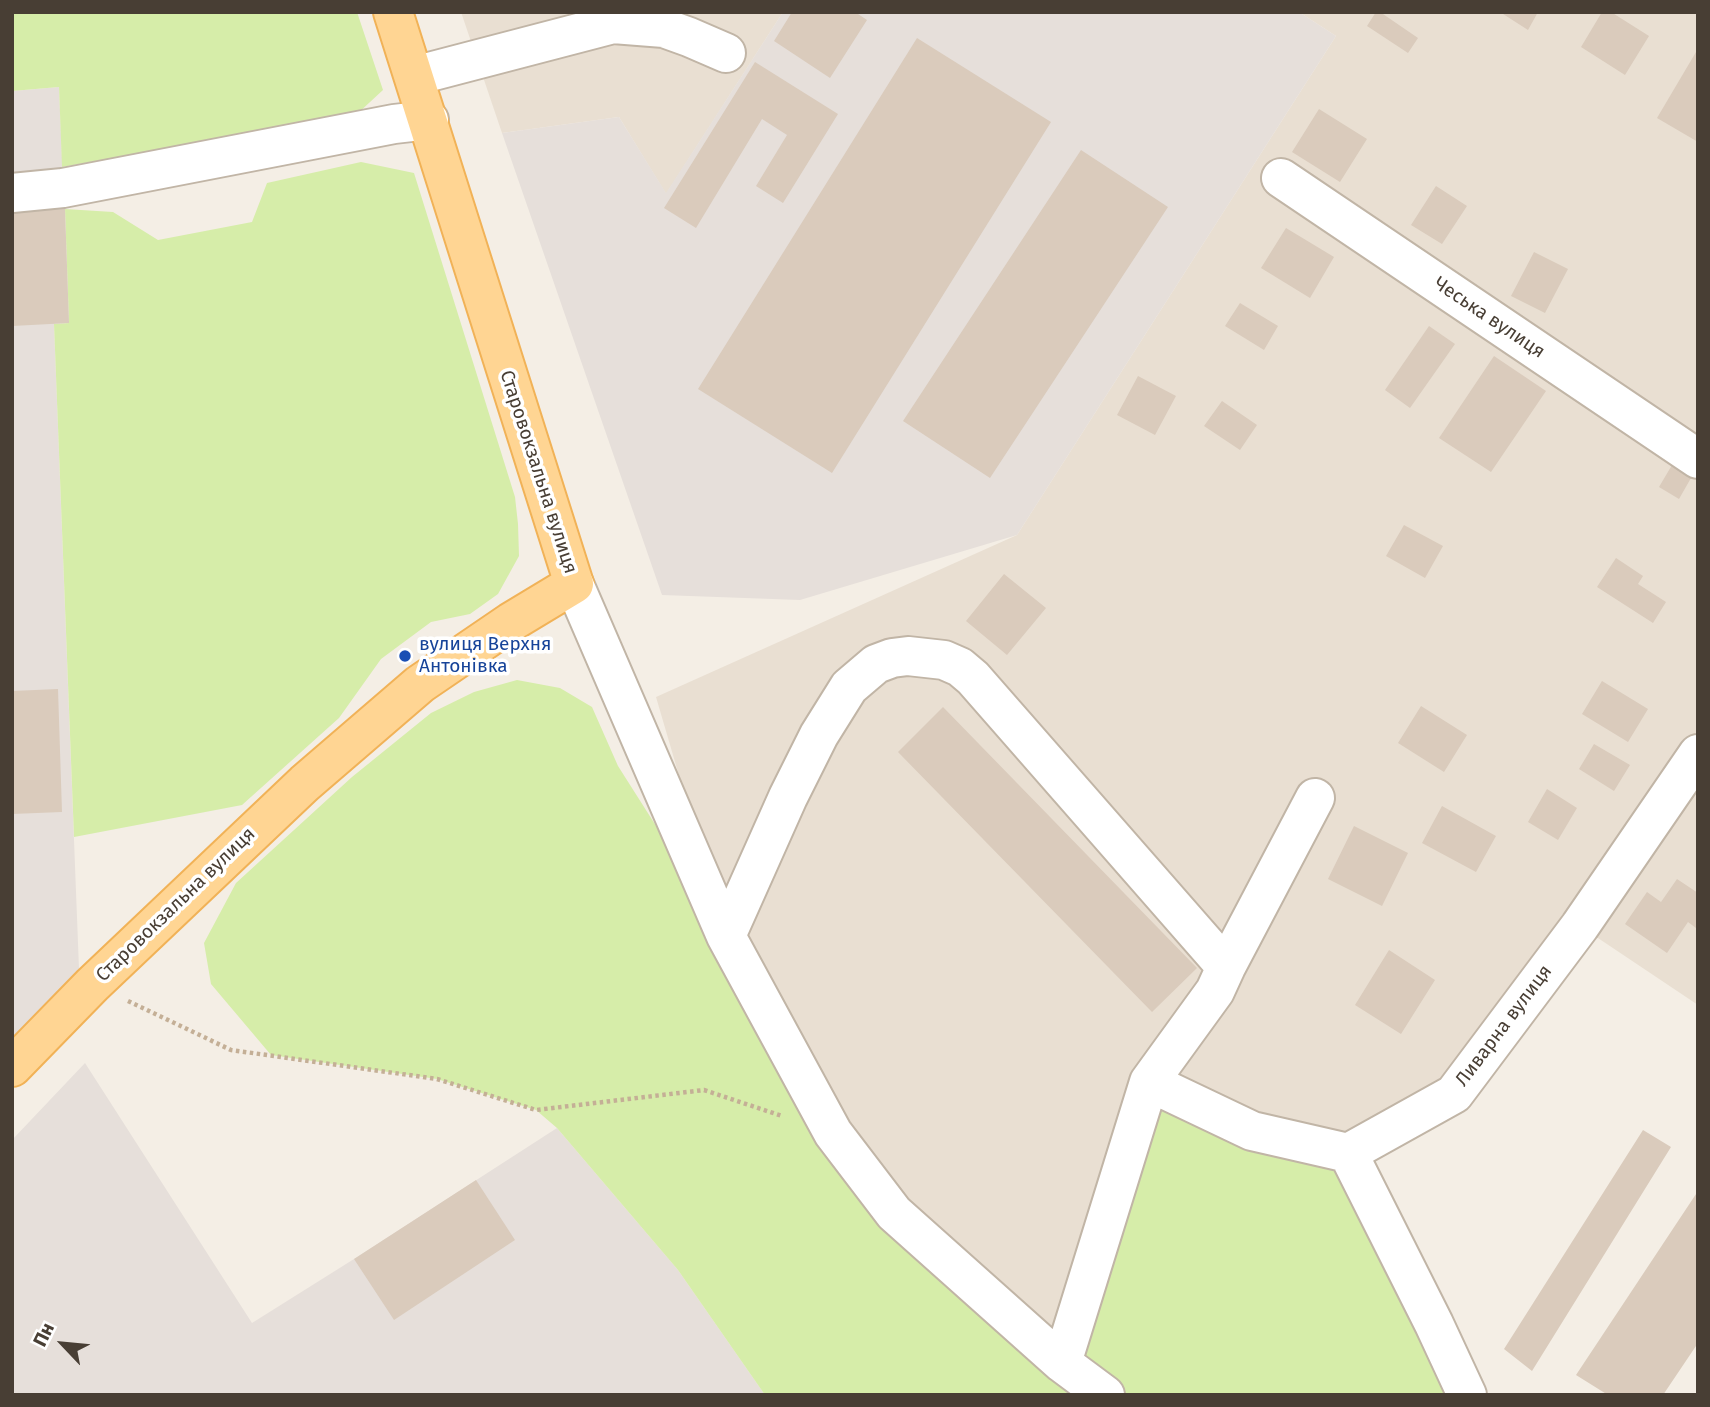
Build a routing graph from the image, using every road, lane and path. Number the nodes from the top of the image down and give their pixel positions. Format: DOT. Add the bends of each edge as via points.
graph roads {
  1 [pos="393,12"];
  2 [pos="726,53"];
  3 [pos="414,76"];
  4 [pos="429,120"];
  5 [pos="1281,178"];
  6 [pos="12,193"];
  7 [pos="1698,458"];
  8 [pos="574,584"];
  9 [pos="1698,754"];
  10 [pos="1315,798"];
  11 [pos="726,936"];
  12 [pos="1226,967"];
  13 [pos="92,985"];
  14 [pos="12,1067"];
  15 [pos="1149,1082"];
  16 [pos="833,1133"];
  17 [pos="1348,1153"];
  18 [pos="1062,1363"];
  19 [pos="1105,1395"];
  20 [pos="1467,1395"];
  1 -- 3 [label="main road, Старовокзальна вулиця"];
  2 -- 3 [label="street" via="664,28 613,24"];
  3 -- 4 [label="main road, Старовокзальна вулиця"];
  4 -- 6 [label="street" via="63,188"];
  4 -- 8 [label="main road, Старовокзальна вулиця"];
  5 -- 7 [label="street, Чеська вулиця"];
  8 -- 11 [label="street"];
  8 -- 13 [label="main road, Старовокзальна вулиця" via="420,684 305,783"];
  9 -- 17 [label="street, Ливарна вулиця" via="1580,926 1454,1094"];
  10 -- 12 [label="street"];
  11 -- 12 [label="street" via="819,734 849,687 876,664 908,656 944,660 973,678"];
  11 -- 16 [label="street"];
  12 -- 15 [label="street" via="1215,991"];
  13 -- 14 [label="main road, Старовокзальна вулиця"];
  13 -- 16 [label="path" via="231,1050 436,1079 536,1110 704,1090"];
  15 -- 17 [label="street" via="1252,1131"];
  15 -- 18 [label="street"];
  16 -- 18 [label="street" via="894,1213"];
  17 -- 20 [label="street"];
  18 -- 19 [label="street"];
}
